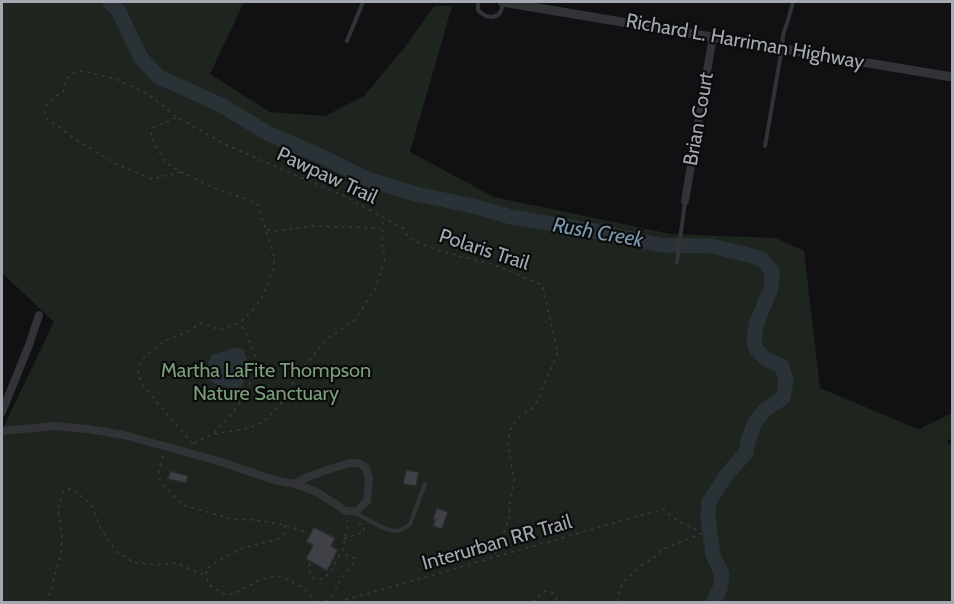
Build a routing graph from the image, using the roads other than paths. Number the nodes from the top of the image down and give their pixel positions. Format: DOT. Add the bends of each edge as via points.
graph roads {
  1 [pos="363,2"];
  2 [pos="478,2"];
  3 [pos="503,2"];
  4 [pos="793,2"];
  5 [pos="713,36"];
  6 [pos="347,41"];
  7 [pos="782,48"];
  8 [pos="952,77"];
  9 [pos="765,146"];
  10 [pos="685,201"];
  11 [pos="677,262"];
  12 [pos="39,315"];
  13 [pos="2,412"];
  14 [pos="2,431"];
  15 [pos="295,484"];
  16 [pos="425,484"];
  17 [pos="350,511"];
  1 -- 6 [label="lane"];
  2 -- 3 [label="lane" via="481,14 492,17 501,11"];
  3 -- 5 [label="street, Richard L. Harriman Highway"];
  4 -- 7 [label="lane"];
  5 -- 7 [label="street, Richard L. Harriman Highway"];
  5 -- 10 [label="street, Brian Court"];
  7 -- 8 [label="street, Richard L. Harriman Highway"];
  7 -- 9 [label="lane"];
  10 -- 11 [label="lane"];
  12 -- 13 [label="street"];
  14 -- 15 [label="street" via="55,426 124,435"];
  15 -- 17 [label="street"];
  15 -- 17 [label="street" via="320,472 359,463 366,468 369,478 367,501 357,511"];
  16 -- 17 [label="lane" via="410,524 398,531 385,529"];
}
